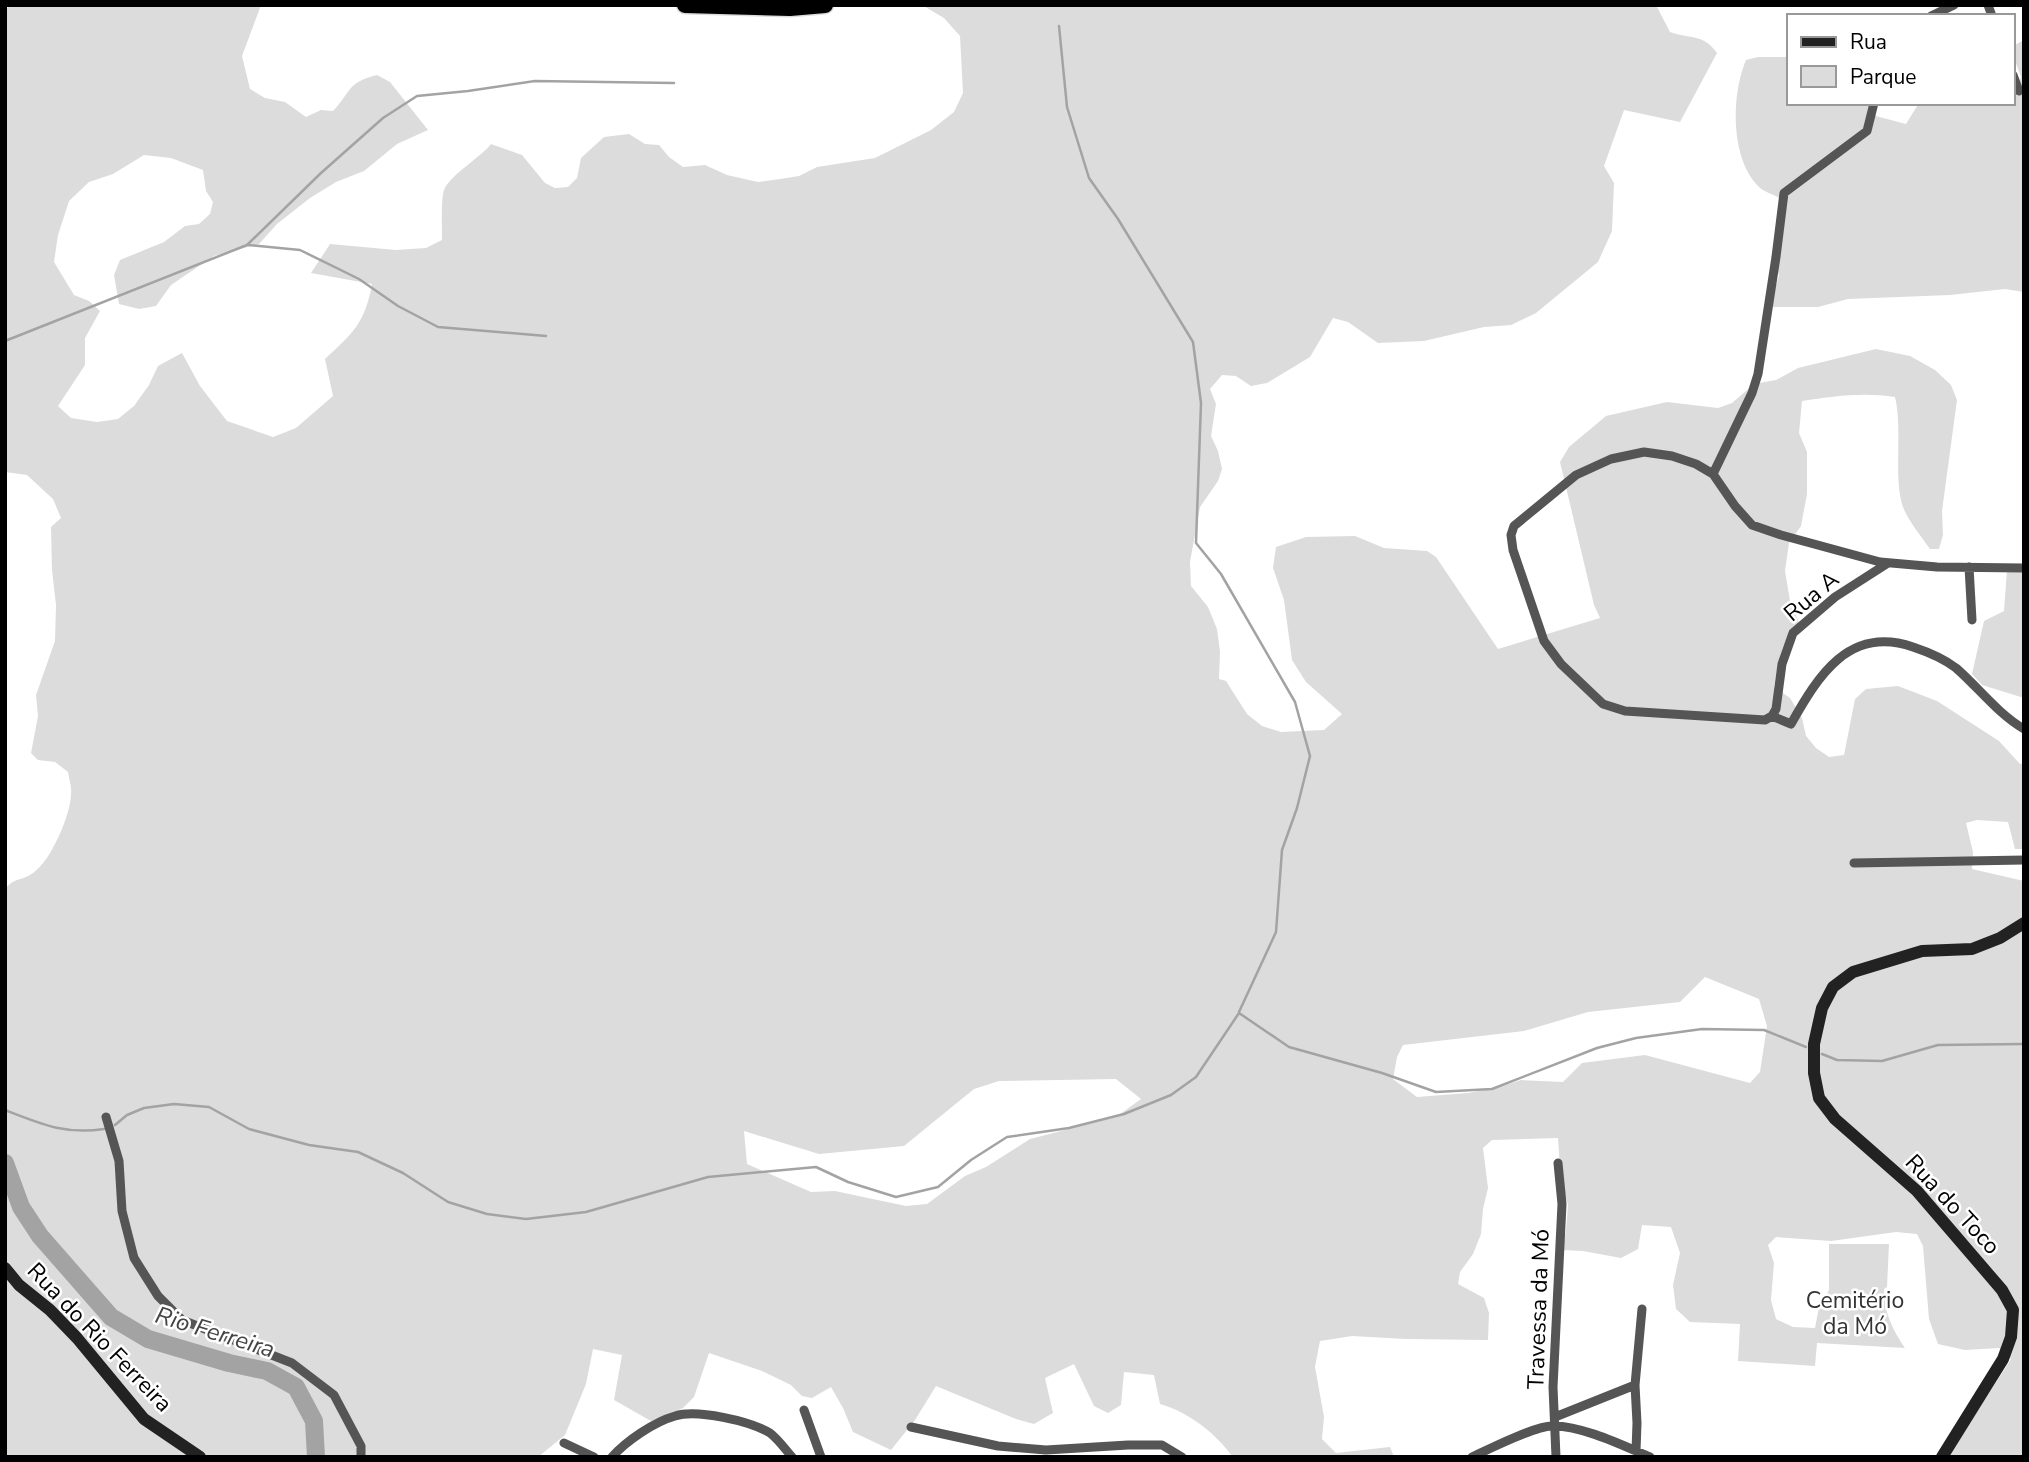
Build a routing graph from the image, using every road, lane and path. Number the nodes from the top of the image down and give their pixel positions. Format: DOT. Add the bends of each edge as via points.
graph roads {
  1 [pos="685,5"];
  2 [pos="825,5"];
  3 [pos="1954,5"];
  4 [pos="1935,14"];
  5 [pos="2015,80"];
  6 [pos="2019,91"];
  7 [pos="1873,105"];
  8 [pos="1713,474"];
  9 [pos="1889,563"];
  10 [pos="1969,567"];
  11 [pos="2024,568"];
  12 [pos="1972,621"];
  13 [pos="1772,716"];
  14 [pos="2024,729"];
  15 [pos="2024,860"];
  16 [pos="1854,863"];
  17 [pos="2024,923"];
  18 [pos="106,1117"];
  19 [pos="1558,1163"];
  20 [pos="5,1268"];
  21 [pos="1642,1309"];
  22 [pos="1635,1385"];
  23 [pos="804,1410"];
  24 [pos="1555,1421"];
  25 [pos="911,1427"];
  26 [pos="564,1443"];
  27 [pos="1636,1451"];
  28 [pos="200,1457"];
  29 [pos="361,1457"];
  30 [pos="594,1457"];
  31 [pos="612,1457"];
  32 [pos="792,1457"];
  33 [pos="821,1457"];
  34 [pos="1182,1457"];
  35 [pos="1472,1457"];
  36 [pos="1556,1457"];
  37 [pos="1650,1457"];
  38 [pos="1942,1457"];
  1 -- 2 [label="highway"];
  3 -- 4 [label="street"];
  5 -- 6 [label="street"];
  7 -- 8 [label="street" via="1867,131 1784,193 1758,374"];
  8 -- 9 [label="street" via="1752,525"];
  8 -- 13 [label="street" via="1672,456 1644,452 1611,459 1576,475 1514,526 1513,550 1544,641 1603,704 1625,710 1765,720"];
  9 -- 10 [label="street"];
  9 -- 13 [label="street, Rua A" via="1835,597 1793,633"];
  10 -- 11 [label="street"];
  10 -- 12 [label="street"];
  13 -- 14 [label="street" via="1791,724 1822,673 1837,659 1880,641 1935,655"];
  15 -- 16 [label="street"];
  17 -- 38 [label="street, Rua do Toco" via="1972,949 1922,951 1853,972 1833,987 1814,1044 1819,1098 1835,1119 1917,1191 2002,1290 2012,1310 2011,1337 2003,1359"];
  18 -- 29 [label="street" via="119,1161 122,1211 134,1258 158,1296 182,1320 292,1363 334,1395 361,1446"];
  19 -- 24 [label="street, Travessa da Mó" via="1562,1204"];
  20 -- 28 [label="street, Rua do Rio Ferreira" via="77,1338 144,1419"];
  21 -- 22 [label="street"];
  22 -- 24 [label="street"];
  22 -- 27 [label="street"];
  23 -- 33 [label="street"];
  24 -- 27 [label="street"];
  24 -- 35 [label="street"];
  24 -- 36 [label="street, Travessa da Mó"];
  25 -- 34 [label="street" via="998,1446 1046,1450 1162,1445"];
  26 -- 30 [label="street"];
  27 -- 37 [label="street"];
  31 -- 32 [label="street" via="676,1415 729,1419 771,1434"];
}
